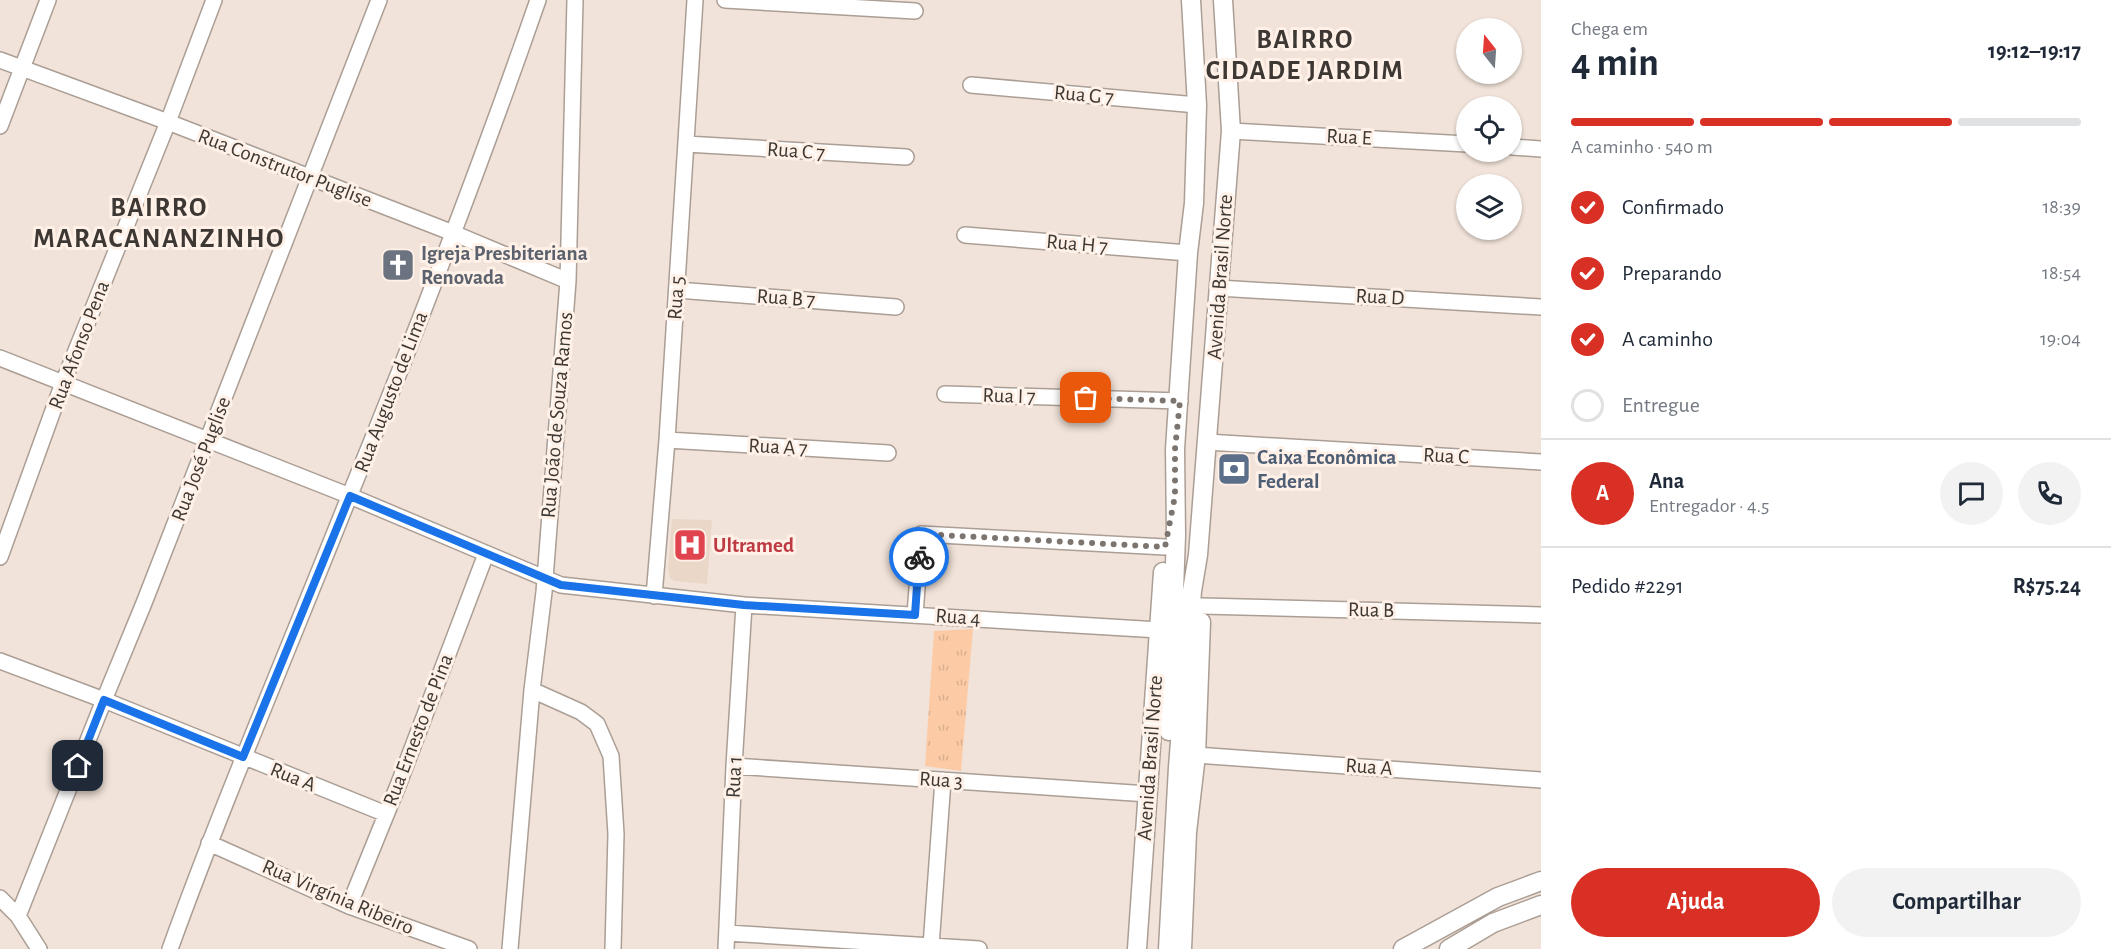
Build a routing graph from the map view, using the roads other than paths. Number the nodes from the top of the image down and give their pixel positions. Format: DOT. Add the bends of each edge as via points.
graph roads {
  1 [pos="48,0"];
  2 [pos="214,0"];
  3 [pos="379,0"];
  4 [pos="538,0"];
  5 [pos="575,0"];
  6 [pos="695,0"];
  7 [pos="725,0"];
  8 [pos="1191,0"];
  9 [pos="1222,0"];
  10 [pos="915,10"];
  11 [pos="0,60"];
  12 [pos="22,67"];
  13 [pos="971,85"];
  14 [pos="1197,105"];
  15 [pos="168,122"];
  16 [pos="0,126"];
  17 [pos="1231,130"];
  18 [pos="1456,143"];
  19 [pos="686,144"];
  20 [pos="1522,147"];
  21 [pos="1541,148"];
  22 [pos="906,157"];
  23 [pos="311,178"];
  24 [pos="453,233"];
  25 [pos="965,234"];
  26 [pos="1188,253"];
  27 [pos="568,281"];
  28 [pos="1218,288"];
  29 [pos="677,290"];
  30 [pos="896,306"];
  31 [pos="1541,307"];
  32 [pos="0,358"];
  33 [pos="63,383"];
  34 [pos="945,394"];
  35 [pos="1180,401"];
  36 [pos="208,439"];
  37 [pos="667,440"];
  38 [pos="1207,442"];
  39 [pos="888,453"];
  40 [pos="1541,462"];
  41 [pos="350,496"];
  42 [pos="1175,496"];
  43 [pos="1165,547"];
  44 [pos="486,555"];
  45 [pos="1198,555"];
  46 [pos="0,557"];
  47 [pos="544,578"];
  48 [pos="654,596"];
  49 [pos="744,605"];
  50 [pos="1202,606"];
  51 [pos="915,615"];
  52 [pos="1541,615"];
  53 [pos="1159,630"];
  54 [pos="0,661"];
  55 [pos="532,690"];
  56 [pos="104,700"];
  57 [pos="1196,755"];
  58 [pos="243,757"];
  59 [pos="734,766"];
  60 [pos="943,780"];
  61 [pos="1541,780"];
  62 [pos="1148,794"];
  63 [pos="386,814"];
  64 [pos="208,843"];
  65 [pos="1541,881"];
  66 [pos="0,898"];
  67 [pos="1541,905"];
  68 [pos="349,906"];
  69 [pos="18,916"];
  70 [pos="727,933"];
  71 [pos="931,945"];
  72 [pos="39,949"];
  73 [pos="170,949"];
  74 [pos="469,949"];
  75 [pos="510,949"];
  76 [pos="613,949"];
  77 [pos="726,949"];
  78 [pos="979,949"];
  79 [pos="1137,949"];
  80 [pos="1158,949"];
  81 [pos="1168,949"];
  82 [pos="1182,949"];
  83 [pos="1403,949"];
  84 [pos="1449,949"];
  1 -- 12 [label="street"];
  2 -- 15 [label="street, Rua Afonso Pena"];
  3 -- 23 [label="street, Rua José Puglise"];
  4 -- 24 [label="street, Rua Augusto de Lima"];
  5 -- 27 [label="street, Rua João de Souza Ramos"];
  6 -- 19 [label="street, Rua 5"];
  7 -- 10 [label="street"];
  8 -- 14 [label="main road, Avenida Brasil Norte"];
  9 -- 17 [label="main road, Avenida Brasil Norte"];
  11 -- 12 [label="street, Rua Construtor Puglise"];
  12 -- 15 [label="street, Rua Construtor Puglise"];
  12 -- 16 [label="street"];
  13 -- 14 [label="street, Rua G 7"];
  14 -- 26 [label="main road, Avenida Brasil Norte"];
  15 -- 23 [label="street, Rua Construtor Puglise"];
  15 -- 33 [label="street, Rua Afonso Pena"];
  17 -- 18 [label="street, Rua E"];
  17 -- 28 [label="main road, Avenida Brasil Norte"];
  19 -- 22 [label="street, Rua C 7"];
  19 -- 29 [label="street, Rua 5"];
  20 -- 21 [label="street"];
  23 -- 24 [label="street, Rua Construtor Puglise"];
  23 -- 36 [label="street, Rua José Puglise"];
  24 -- 27 [label="street, Rua Construtor Puglise"];
  24 -- 41 [label="street, Rua Augusto de Lima"];
  25 -- 26 [label="street, Rua H 7"];
  26 -- 35 [label="main road, Avenida Brasil Norte"];
  27 -- 47 [label="street, Rua João de Souza Ramos"];
  28 -- 31 [label="street, Rua D"];
  28 -- 38 [label="main road, Avenida Brasil Norte"];
  29 -- 30 [label="street, Rua B 7"];
  29 -- 37 [label="street, Rua 5"];
  32 -- 33 [label="street, Rua 4"];
  33 -- 36 [label="street, Rua 4"];
  33 -- 46 [label="street, Rua Afonso Pena"];
  34 -- 35 [label="street, Rua I 7"];
  35 -- 42 [label="main road, Avenida Brasil Norte"];
  36 -- 41 [label="street, Rua 4"];
  36 -- 56 [label="street, Rua José Puglise"];
  37 -- 39 [label="street, Rua A 7"];
  37 -- 48 [label="street, Rua 5"];
  38 -- 40 [label="street, Rua C"];
  38 -- 45 [label="main road, Avenida Brasil Norte"];
  41 -- 44 [label="street, Rua 4"];
  41 -- 58 [label="street, Rua Augusto de Lima"];
  42 -- 43 [label="main road, Avenida Brasil Norte"];
  42 -- 80 [label="main road, Avenida Brasil Norte" via="1168,774"];
  43 -- 51 [label="street" via="921,534"];
  43 -- 53 [label="main road, Avenida Brasil Norte"];
  44 -- 47 [label="street, Rua 4"];
  44 -- 63 [label="street, Rua Ernesto de Pina"];
  45 -- 50 [label="main road, Avenida Brasil Norte"];
  45 -- 81 [label="main road, Avenida Brasil Norte" via="1178,767"];
  47 -- 48 [label="street, Rua 4" via="561,585"];
  47 -- 55 [label="street"];
  48 -- 49 [label="street, Rua 4"];
  49 -- 51 [label="street, Rua 4"];
  49 -- 59 [label="street, Rua 1"];
  50 -- 52 [label="street, Rua B"];
  50 -- 57 [label="main road, Avenida Brasil Norte"];
  51 -- 53 [label="street, Rua 4"];
  53 -- 62 [label="main road, Avenida Brasil Norte"];
  54 -- 56 [label="street, Rua A"];
  55 -- 75 [label="street"];
  55 -- 76 [label="street" via="581,712 597,724 611,756 616,834"];
  56 -- 58 [label="street, Rua A"];
  56 -- 69 [label="street, Rua José Puglise"];
  57 -- 61 [label="street, Rua A"];
  57 -- 82 [label="main road, Avenida Brasil Norte" via="1187,832"];
  58 -- 63 [label="street, Rua A"];
  58 -- 64 [label="street, Rua Augusto de Lima"];
  59 -- 60 [label="street, Rua 3"];
  59 -- 70 [label="street, Rua 1"];
  60 -- 62 [label="street, Rua 3"];
  60 -- 71 [label="street"];
  62 -- 79 [label="main road, Avenida Brasil Norte"];
  63 -- 68 [label="street, Rua Ernesto de Pina"];
  64 -- 68 [label="street, Rua Virgínia Ribeiro"];
  64 -- 73 [label="street, Rua Augusto de Lima"];
  65 -- 83 [label="main road" via="1498,897"];
  66 -- 69 [label="street"];
  67 -- 84 [label="main road" via="1493,923"];
  68 -- 74 [label="street, Rua Virgínia Ribeiro"];
  69 -- 72 [label="street"];
  70 -- 71 [label="street"];
  70 -- 77 [label="street, Rua 1"];
  71 -- 78 [label="street"];
}
